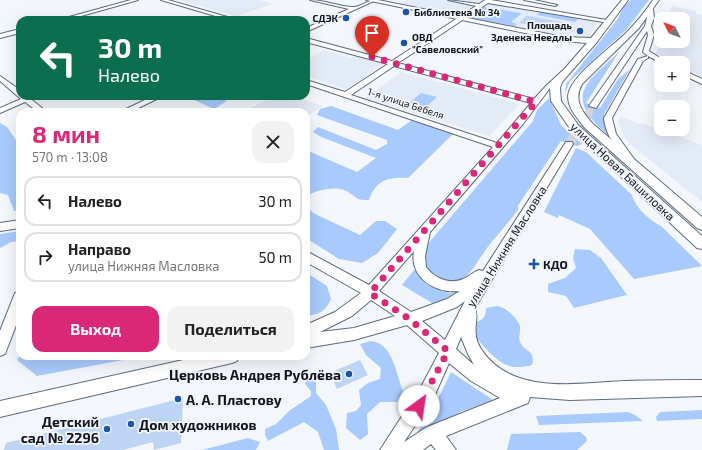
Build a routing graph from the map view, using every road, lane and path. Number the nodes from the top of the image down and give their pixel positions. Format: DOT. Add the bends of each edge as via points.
graph roads {
  1 [pos="136,0"];
  2 [pos="163,0"];
  3 [pos="312,0"];
  4 [pos="372,0"];
  5 [pos="450,0"];
  6 [pos="526,0"];
  7 [pos="625,0"];
  8 [pos="656,0"];
  9 [pos="488,1"];
  10 [pos="481,6"];
  11 [pos="564,6"];
  12 [pos="651,8"];
  13 [pos="354,9"];
  14 [pos="76,16"];
  15 [pos="221,16"];
  16 [pos="611,17"];
  17 [pos="462,19"];
  18 [pos="648,26"];
  19 [pos="310,28"];
  20 [pos="16,32"];
  21 [pos="0,36"];
  22 [pos="564,39"];
  23 [pos="594,40"];
  24 [pos="310,41"];
  25 [pos="585,50"];
  26 [pos="646,57"];
  27 [pos="654,57"];
  28 [pos="654,60"];
  29 [pos="623,61"];
  30 [pos="394,63"];
  31 [pos="566,71"];
  32 [pos="690,76"];
  33 [pos="0,78"];
  34 [pos="702,82"];
  35 [pos="310,83"];
  36 [pos="16,91"];
  37 [pos="346,95"];
  38 [pos="17,100"];
  39 [pos="28,100"];
  40 [pos="151,100"];
  41 [pos="536,102"];
  42 [pos="594,106"];
  43 [pos="38,108"];
  44 [pos="133,108"];
  45 [pos="0,111"];
  46 [pos="569,144"];
  47 [pos="499,146"];
  48 [pos="634,166"];
  49 [pos="16,225"];
  50 [pos="702,225"];
  51 [pos="0,227"];
  52 [pos="426,230"];
  53 [pos="702,244"];
  54 [pos="310,258"];
  55 [pos="496,261"];
  56 [pos="478,288"];
  57 [pos="370,293"];
  58 [pos="16,307"];
  59 [pos="408,318"];
  60 [pos="310,330"];
  61 [pos="310,340"];
  62 [pos="0,349"];
  63 [pos="448,351"];
  64 [pos="214,360"];
  65 [pos="702,388"];
  66 [pos="549,392"];
  67 [pos="522,397"];
  68 [pos="0,409"];
  69 [pos="433,434"];
  70 [pos="389,450"];
  71 [pos="408,450"];
  72 [pos="447,450"];
  1 -- 14 [label="street"];
  2 -- 15 [label="street"];
  3 -- 13 [label="street"];
  4 -- 13 [label="street"];
  4 -- 17 [label="main road"];
  5 -- 10 [label="street"];
  6 -- 11 [label="street"];
  7 -- 16 [label="main road"];
  8 -- 12 [label="main road"];
  9 -- 10 [label="street"];
  9 -- 16 [label="street"];
  10 -- 17 [label="street"];
  12 -- 18 [label="street"];
  12 -- 48 [label="main road" via="633,31 582,78 577,84 573,99 575,107 589,126"];
  13 -- 19 [label="street"];
  16 -- 23 [label="main road"];
  17 -- 22 [label="main road"];
  17 -- 30 [label="street"];
  18 -- 27 [label="street" via="651,35 646,52"];
  18 -- 29 [label="street"];
  20 -- 21 [label="street"];
  22 -- 23 [label="main road"];
  22 -- 25 [label="main road" via="579,44"];
  23 -- 25 [label="main road"];
  24 -- 30 [label="street"];
  25 -- 31 [label="main road"];
  26 -- 28 [label="street"];
  26 -- 29 [label="street" via="635,56"];
  26 -- 48 [label="street" via="640,60 608,118 613,135"];
  29 -- 42 [label="street"];
  30 -- 37 [label="street"];
  30 -- 41 [label="street"];
  31 -- 41 [label="street"];
  31 -- 53 [label="main road, улица Новая Башиловка" via="558,81 555,95 566,117"];
  32 -- 34 [label="street"];
  33 -- 36 [label="street"];
  35 -- 37 [label="street, 1-я улица Бебеля"];
  37 -- 47 [label="street, 1-я улица Бебеля"];
  38 -- 45 [label="street"];
  39 -- 43 [label="street"];
  40 -- 44 [label="street"];
  41 -- 47 [label="street"];
  46 -- 55 [label="street, улица Нижняя Масловка"];
  47 -- 52 [label="street"];
  48 -- 50 [label="main road, улица Новая Башиловка"];
  49 -- 51 [label="street"];
  52 -- 55 [label="street" via="420,252 420,266 426,276 439,284 465,284"];
  52 -- 57 [label="street"];
  54 -- 57 [label="street"];
  55 -- 56 [label="street, улица Нижняя Масловка"];
  56 -- 59 [label="street" via="441,308"];
  56 -- 63 [label="street, улица Нижняя Масловка"];
  56 -- 66 [label="street" via="467,322 468,339 473,351 503,379 518,386"];
  57 -- 59 [label="street"];
  57 -- 60 [label="street" via="341,317"];
  58 -- 62 [label="street"];
  59 -- 61 [label="street" via="354,334"];
  59 -- 63 [label="street"];
  63 -- 67 [label="street" via="491,384 506,393"];
  63 -- 70 [label="street, улица Нижняя Масловка" via="427,394"];
  64 -- 68 [label="street"];
  65 -- 66 [label="street"];
  66 -- 67 [label="street"];
  67 -- 69 [label="street"];
  69 -- 71 [label="street"];
  69 -- 72 [label="street"];
}
